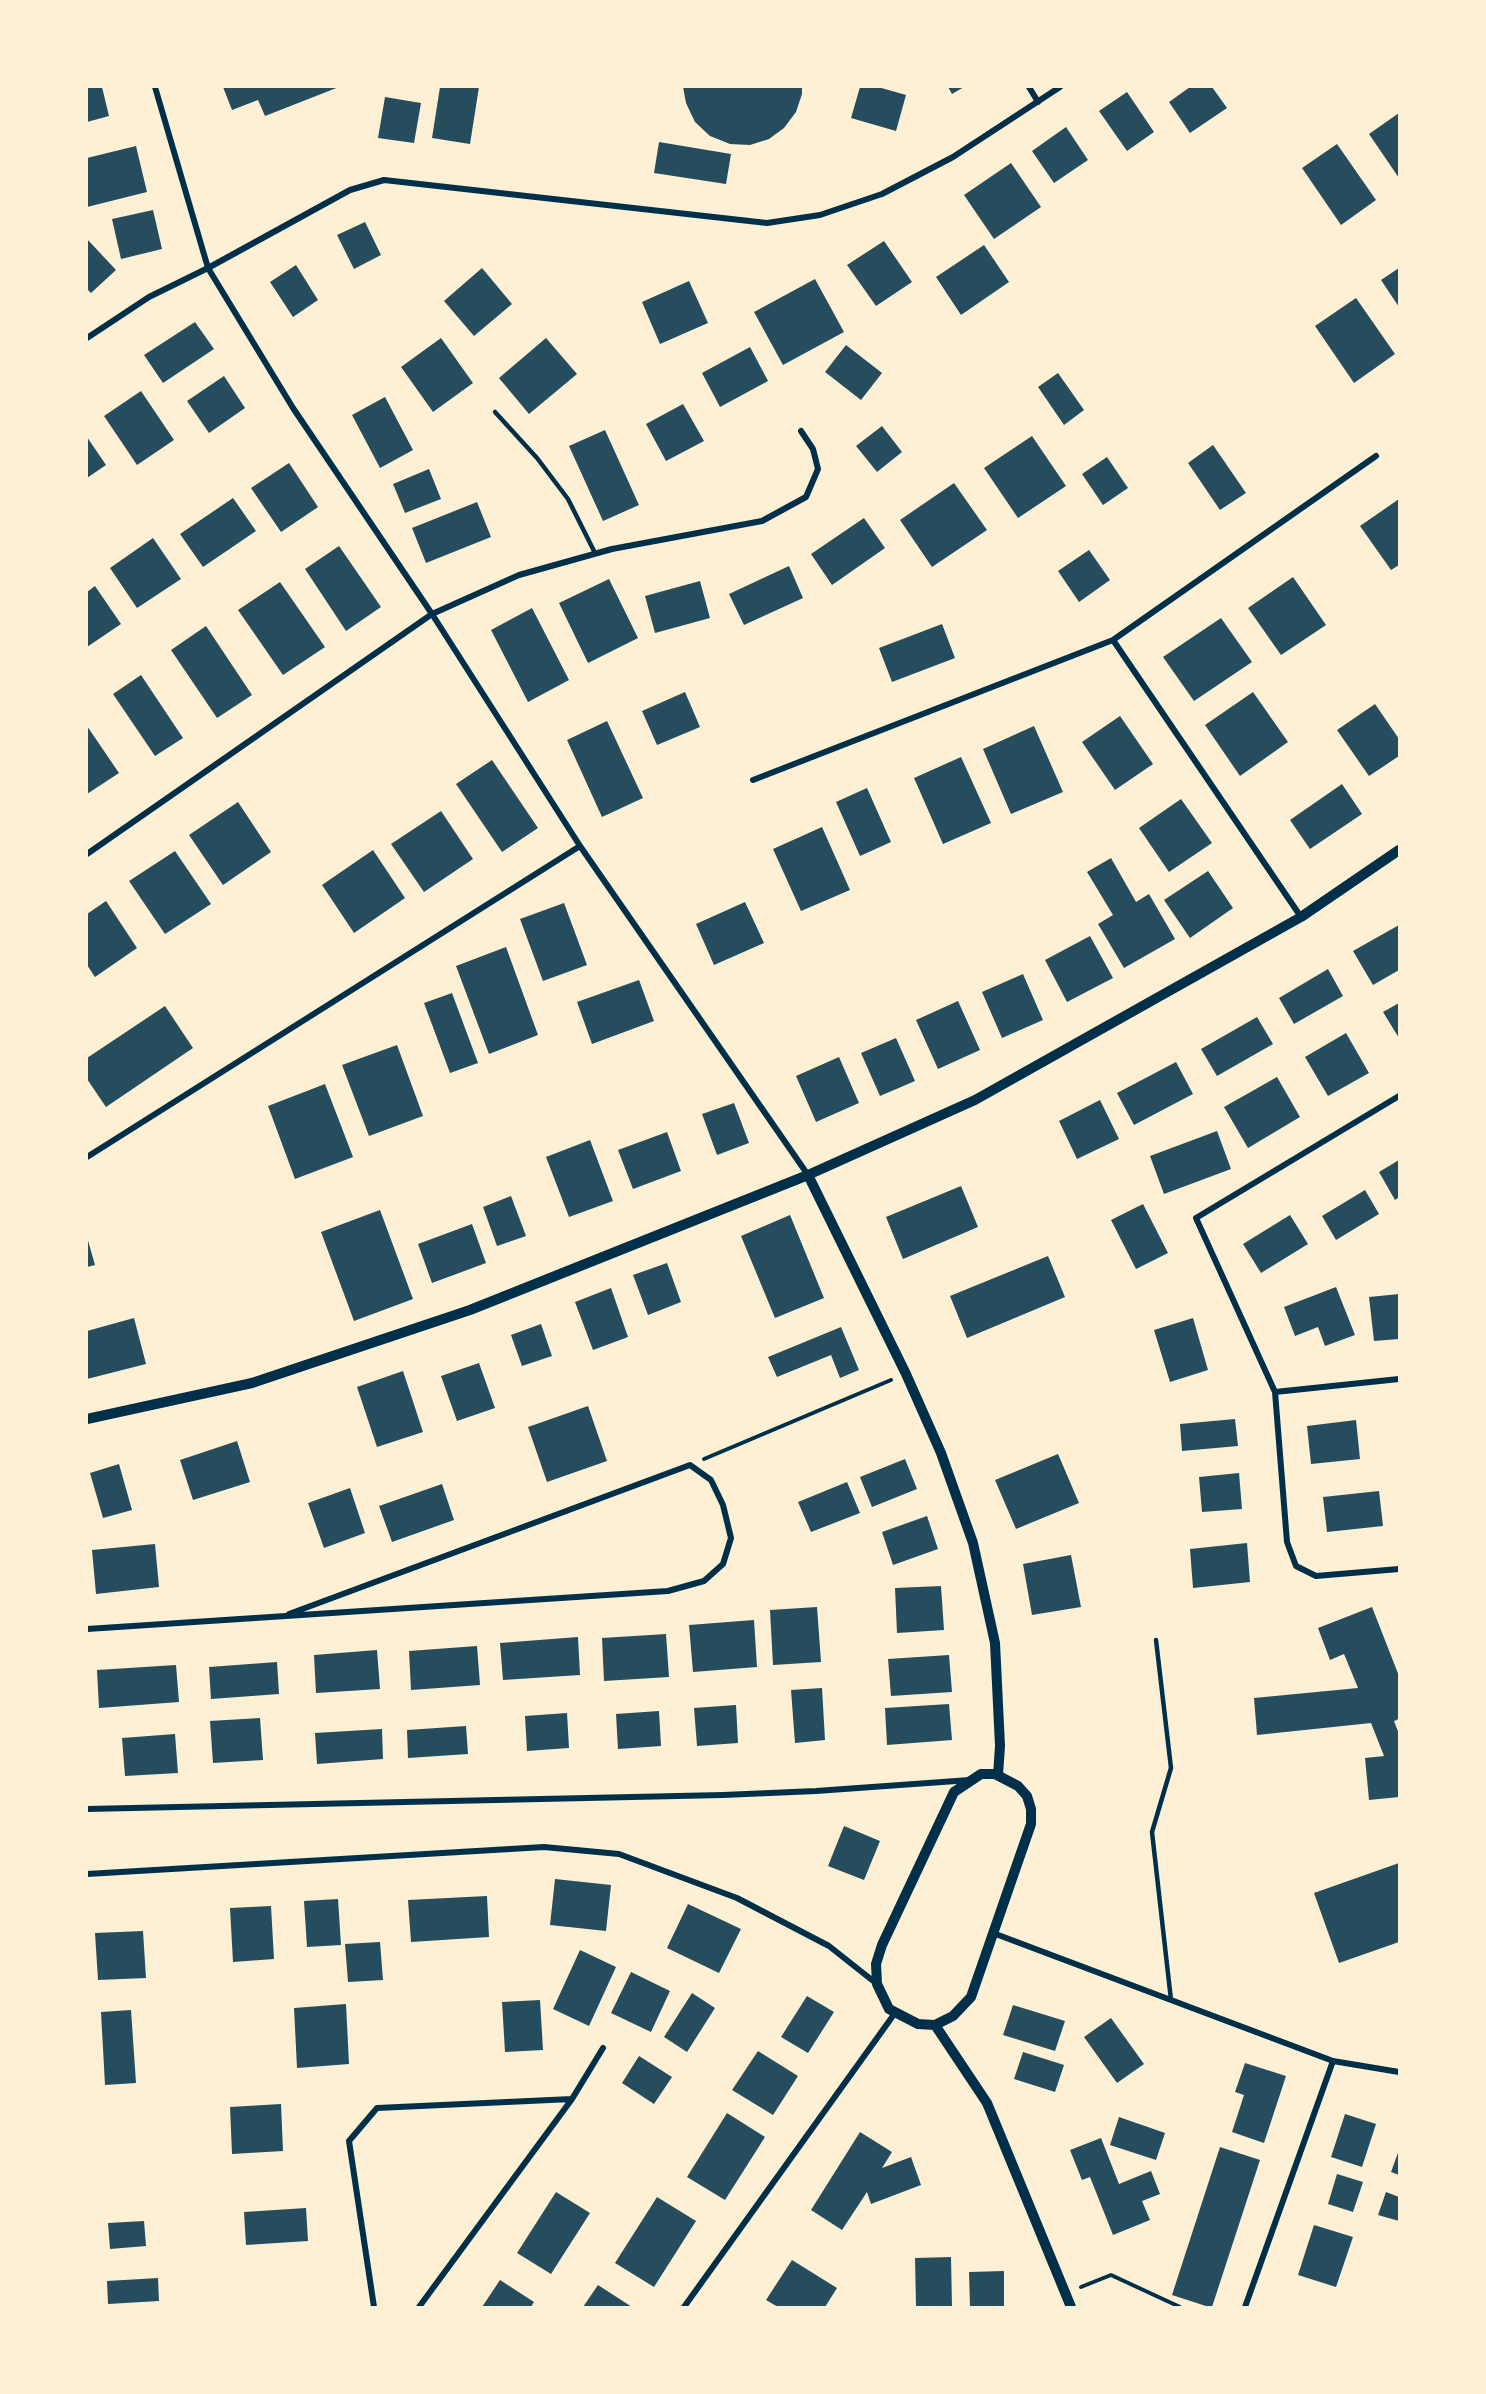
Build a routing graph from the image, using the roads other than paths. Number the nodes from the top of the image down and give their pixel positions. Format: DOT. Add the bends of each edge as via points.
graph roads {
  1 [pos="155,87"];
  2 [pos="1029,87"];
  3 [pos="1060,87"];
  4 [pos="1038,102"];
  5 [pos="208,268"];
  6 [pos="87,338"];
  7 [pos="495,412"];
  8 [pos="801,431"];
  9 [pos="1376,456"];
  10 [pos="595,553"];
  11 [pos="432,614"];
  12 [pos="1113,640"];
  13 [pos="753,780"];
  14 [pos="580,846"];
  15 [pos="1399,850"];
  16 [pos="87,854"];
  17 [pos="1301,917"];
  18 [pos="1399,1096"];
  19 [pos="87,1156"];
  20 [pos="808,1175"];
  21 [pos="1399,1379"];
  22 [pos="1275,1392"];
  23 [pos="87,1419"];
  24 [pos="1399,1569"];
  25 [pos="289,1614"];
  26 [pos="87,1629"];
  27 [pos="1156,1640"];
  28 [pos="998,1775"];
  29 [pos="970,1780"];
  30 [pos="87,1809"];
  31 [pos="87,1874"];
  32 [pos="993,1934"];
  33 [pos="877,1984"];
  34 [pos="1171,2000"];
  35 [pos="895,2013"];
  36 [pos="935,2025"];
  37 [pos="603,2048"];
  38 [pos="1333,2061"];
  39 [pos="1399,2072"];
  40 [pos="572,2098"];
  41 [pos="374,2307"];
  42 [pos="420,2307"];
  43 [pos="684,2307"];
  44 [pos="1071,2307"];
  45 [pos="1245,2307"];
  1 -- 5 [label="street"];
  2 -- 4 [label="street"];
  3 -- 4 [label="street"];
  4 -- 5 [label="street" via="953,157 892,189 820,215 767,223 384,180 350,190"];
  5 -- 6 [label="street" via="149,297"];
  5 -- 11 [label="street" via="293,408"];
  7 -- 10 [label="lane" via="568,499"];
  8 -- 10 [label="street" via="813,449 818,470 806,497 762,521"];
  9 -- 12 [label="street"];
  10 -- 11 [label="street" via="519,575"];
  11 -- 14 [label="street"];
  11 -- 16 [label="street"];
  12 -- 13 [label="street"];
  12 -- 17 [label="street"];
  14 -- 19 [label="street"];
  14 -- 20 [label="street"];
  15 -- 17 [label="street"];
  17 -- 20 [label="street" via="975,1100"];
  18 -- 22 [label="street" via="1196,1218"];
  20 -- 23 [label="street" via="470,1310 252,1383"];
  20 -- 28 [label="street" via="906,1374 941,1453 973,1543 995,1643"];
  21 -- 22 [label="street"];
  22 -- 24 [label="street" via="1287,1542 1296,1566 1316,1576"];
  25 -- 25 [label="street" via="668,1592 704,1581 723,1564 731,1538 723,1505 711,1480 690,1465"];
  25 -- 26 [label="street"];
  27 -- 34 [label="lane" via="1171,1768 1152,1832"];
  28 -- 29 [label="street" via="981,1774"];
  28 -- 32 [label="street" via="1027,1796 1031,1824"];
  29 -- 30 [label="street" via="723,1795"];
  29 -- 33 [label="street" via="954,1792 882,1946 876,1964"];
  31 -- 33 [label="street" via="544,1847 619,1854 737,1898 829,1946"];
  32 -- 34 [label="street"];
  32 -- 36 [label="street" via="971,1997 953,2016"];
  33 -- 35 [label="street"];
  34 -- 38 [label="street"];
  35 -- 36 [label="street" via="918,2024"];
  35 -- 43 [label="street"];
  36 -- 44 [label="street" via="987,2103"];
  37 -- 40 [label="street"];
  38 -- 39 [label="street"];
  38 -- 45 [label="street"];
  40 -- 41 [label="street" via="377,2108 349,2141"];
  40 -- 42 [label="street"];
}
